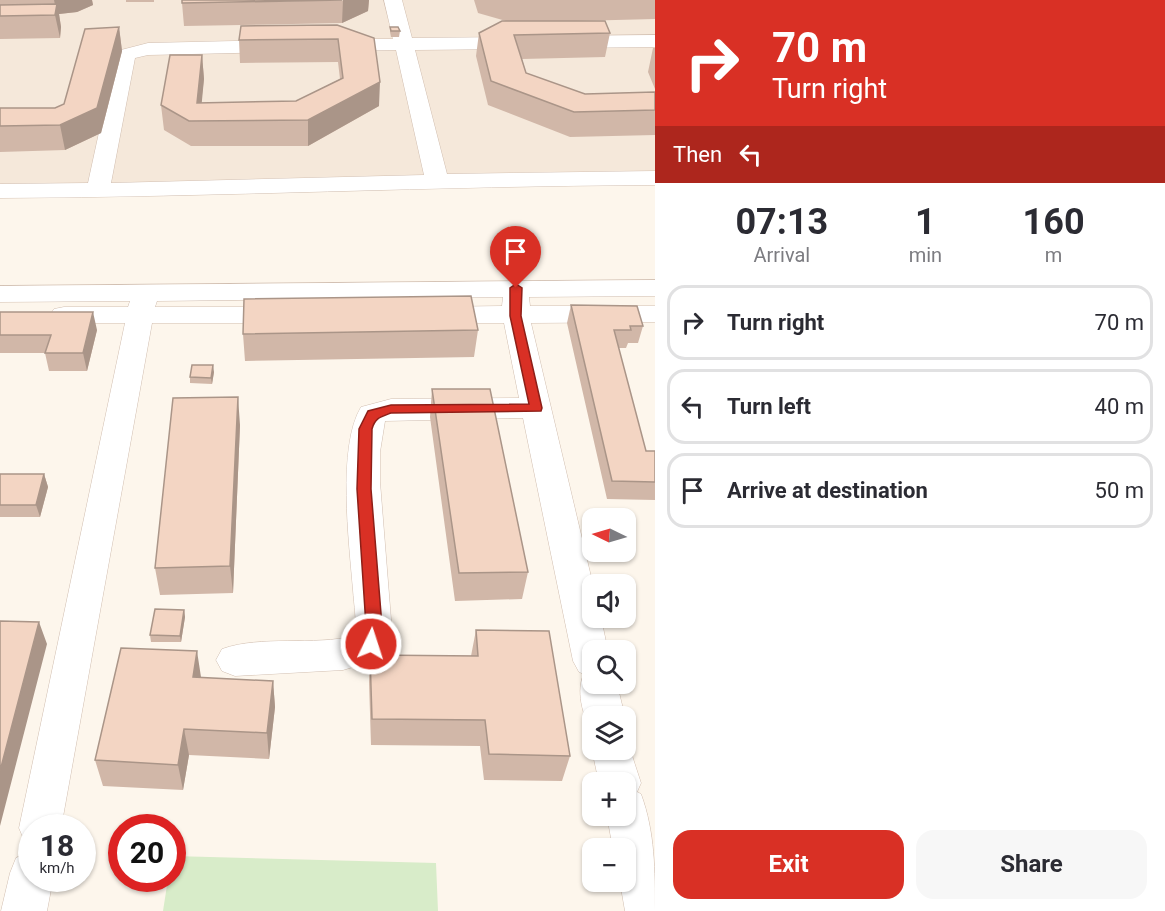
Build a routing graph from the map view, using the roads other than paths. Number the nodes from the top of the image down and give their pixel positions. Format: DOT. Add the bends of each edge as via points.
graph roads {
  1 [pos="393,0"];
  2 [pos="655,41"];
  3 [pos="403,44"];
  4 [pos="655,178"];
  5 [pos="437,181"];
  6 [pos="0,191"];
  7 [pos="98,191"];
  8 [pos="655,288"];
  9 [pos="0,294"];
  10 [pos="516,302"];
  11 [pos="143,303"];
  12 [pos="655,314"];
  13 [pos="0,315"];
  14 [pos="536,408"];
  15 [pos="587,640"];
  16 [pos="235,660"];
  17 [pos="43,814"];
  18 [pos="630,826"];
  19 [pos="28,892"];
  20 [pos="24,911"];
  21 [pos="648,911"];
  1 -- 3 [label="street"];
  2 -- 3 [label="street"];
  3 -- 5 [label="street"];
  3 -- 7 [label="street" via="148,49 128,54"];
  4 -- 5 [label="street"];
  5 -- 7 [label="street"];
  6 -- 7 [label="street"];
  8 -- 10 [label="street"];
  9 -- 11 [label="street"];
  10 -- 11 [label="street"];
  10 -- 11 [label="street" via="403,315"];
  10 -- 12 [label="street"];
  10 -- 14 [label="street"];
  11 -- 13 [label="street"];
  11 -- 17 [label="street"];
  14 -- 15 [label="street"];
  14 -- 16 [label="street" via="391,409 372,414 365,429 364,489 374,626 371,644 348,654"];
  18 -- 21 [label="street"];
  19 -- 20 [label="street"];
}
